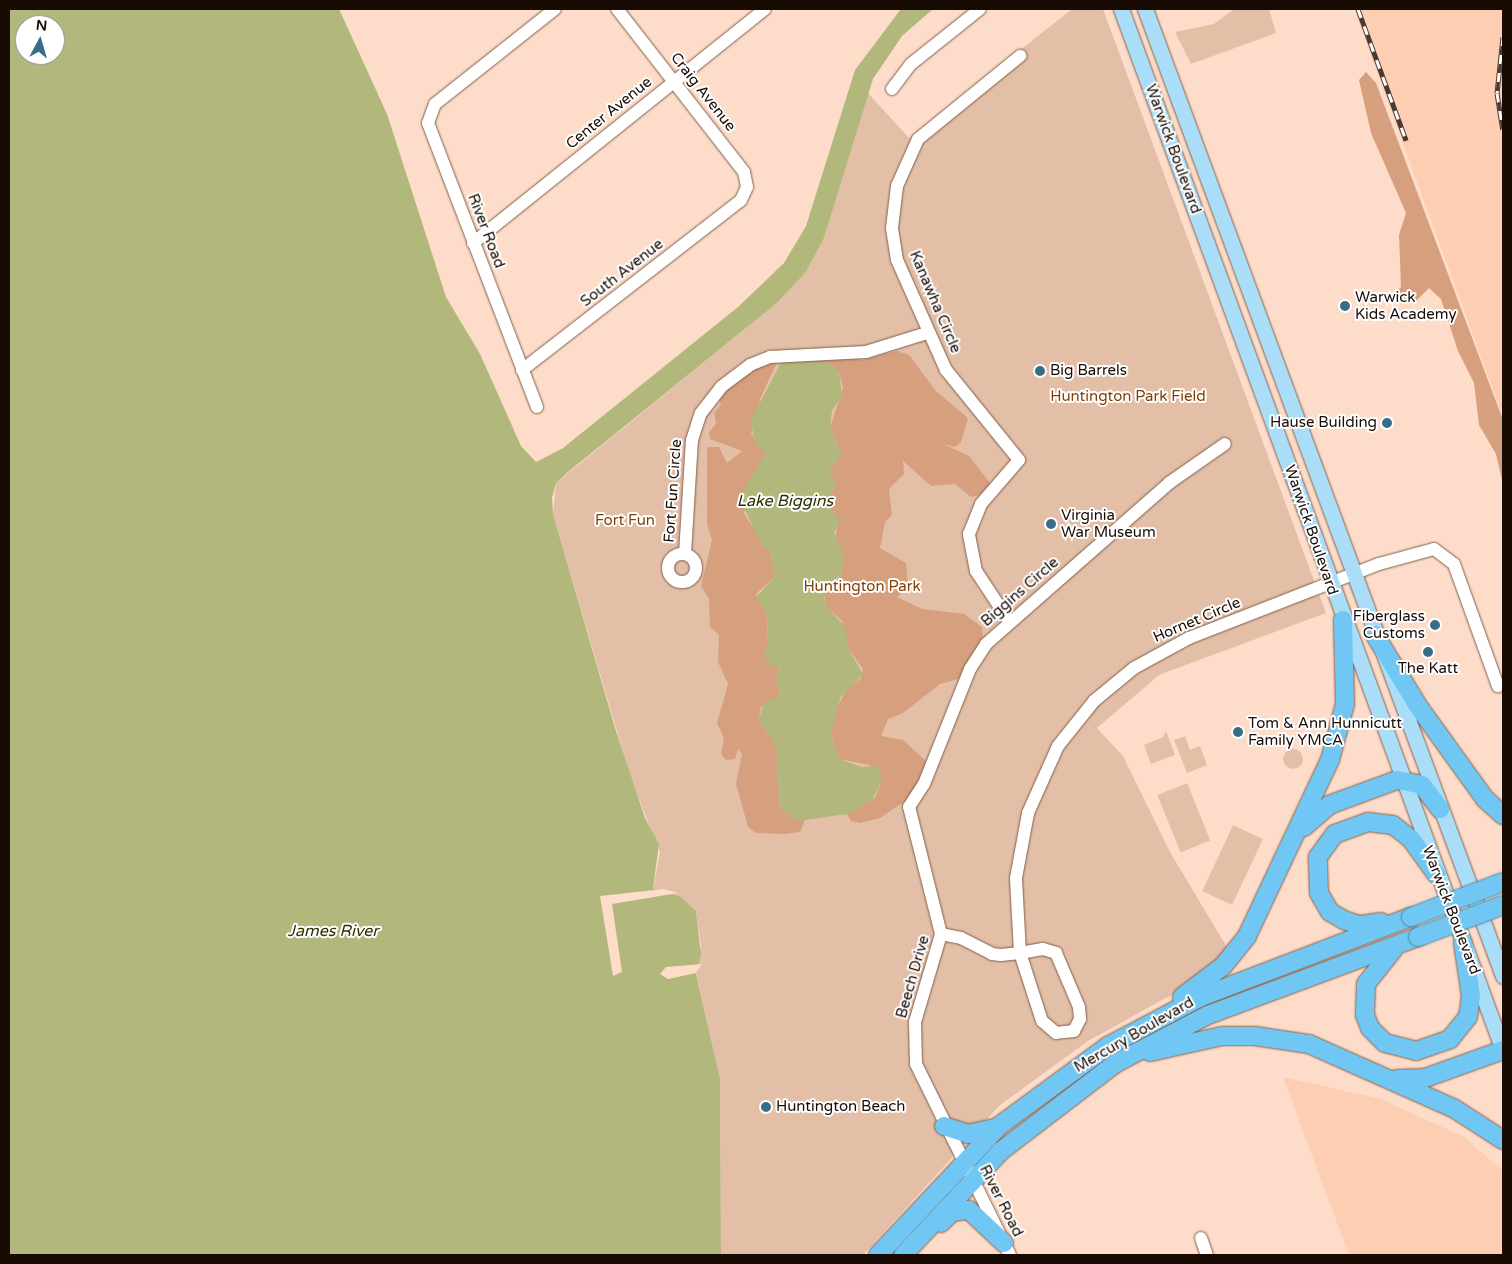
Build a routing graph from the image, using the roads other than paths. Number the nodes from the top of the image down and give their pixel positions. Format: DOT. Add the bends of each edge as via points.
graph roads {
  1 [pos="555,9"];
  2 [pos="617,9"];
  3 [pos="765,9"];
  4 [pos="980,9"];
  5 [pos="1121,9"];
  6 [pos="1145,9"];
  7 [pos="1020,56"];
  8 [pos="674,82"];
  9 [pos="892,89"];
  10 [pos="1174,90"];
  11 [pos="1154,98"];
  12 [pos="1212,192"];
  13 [pos="1192,199"];
  14 [pos="741,200"];
  15 [pos="473,243"];
  16 [pos="927,333"];
  17 [pos="522,370"];
  18 [pos="537,407"];
  19 [pos="1301,435"];
  20 [pos="1280,442"];
  21 [pos="1225,444"];
  22 [pos="685,554"];
  23 [pos="1352,574"];
  24 [pos="1330,583"];
  25 [pos="1343,620"];
  26 [pos="1009,621"];
  27 [pos="1375,635"];
  28 [pos="1498,686"];
  29 [pos="1402,780"];
  30 [pos="1440,809"];
  31 [pos="1503,815"];
  32 [pos="1296,834"];
  33 [pos="1437,875"];
  34 [pos="1503,882"];
  35 [pos="1503,905"];
  36 [pos="1411,917"];
  37 [pos="941,934"];
  38 [pos="1411,940"];
  39 [pos="1463,943"];
  40 [pos="1020,952"];
  41 [pos="1503,976"];
  42 [pos="1151,1022"];
  43 [pos="1503,1050"];
  44 [pos="1116,1063"];
  45 [pos="1392,1079"];
  46 [pos="944,1126"];
  47 [pos="999,1126"];
  48 [pos="1503,1140"];
  49 [pos="962,1161"];
  50 [pos="971,1179"];
  51 [pos="1201,1238"];
  52 [pos="1007,1249"];
  53 [pos="908,1250"];
  54 [pos="878,1255"];
  55 [pos="1207,1255"];
  1 -- 15 [label="street, River Road" via="435,104 428,123"];
  2 -- 8 [label="street, Craig Avenue"];
  3 -- 8 [label="street, Center Avenue"];
  4 -- 9 [label="street" via="910,64"];
  5 -- 11 [label="main road, Warwick Boulevard"];
  6 -- 10 [label="main road, Warwick Boulevard"];
  7 -- 16 [label="street, Kanawha Circle" via="918,139 902,171 892,228 897,260"];
  8 -- 14 [label="street, Craig Avenue" via="744,172 747,187"];
  8 -- 15 [label="street, Center Avenue"];
  10 -- 11 [label="main road"];
  10 -- 12 [label="main road, Warwick Boulevard"];
  11 -- 13 [label="main road, Warwick Boulevard"];
  12 -- 13 [label="main road"];
  12 -- 19 [label="main road, Warwick Boulevard"];
  13 -- 20 [label="main road, Warwick Boulevard"];
  14 -- 17 [label="street, South Avenue"];
  15 -- 17 [label="street, River Road"];
  16 -- 22 [label="street, Fort Fun Circle" via="866,352 781,354 740,371 701,413 690,450"];
  16 -- 26 [label="street, Kanawha Circle" via="946,370 1019,460 981,504 969,534 976,571"];
  17 -- 18 [label="street, River Road"];
  19 -- 20 [label="main road"];
  19 -- 23 [label="main road, Warwick Boulevard"];
  20 -- 24 [label="main road, Warwick Boulevard"];
  21 -- 26 [label="street, Biggins Circle" via="1202,456"];
  23 -- 24 [label="street, Hornet Circle"];
  23 -- 27 [label="main road, Warwick Boulevard"];
  23 -- 28 [label="street, Hornet Circle" via="1424,548 1448,556"];
  24 -- 25 [label="main road, Warwick Boulevard"];
  24 -- 40 [label="street, Hornet Circle" via="1160,651 1109,687 1075,723 1044,770 1022,837 1016,878"];
  25 -- 29 [label="main road, Warwick Boulevard"];
  25 -- 32 [label="highway" via="1347,674 1342,720 1330,760"];
  26 -- 37 [label="street, Biggins Circle" via="972,663 924,784 909,807"];
  27 -- 30 [label="main road, Warwick Boulevard"];
  27 -- 31 [label="highway" via="1418,706 1485,798"];
  29 -- 30 [label="highway" via="1422,785"];
  29 -- 32 [label="highway" via="1329,805"];
  29 -- 33 [label="main road, Warwick Boulevard"];
  30 -- 41 [label="main road, Warwick Boulevard"];
  32 -- 42 [label="highway" via="1240,948"];
  33 -- 36 [label="highway" via="1411,839 1385,823 1351,825 1322,848 1316,882 1330,912 1359,925"];
  33 -- 39 [label="main road, Warwick Boulevard"];
  34 -- 36 [label="highway, Mercury Boulevard, bridge"];
  35 -- 38 [label="highway, Mercury Boulevard, bridge"];
  36 -- 42 [label="highway, Mercury Boulevard" via="1219,989"];
  37 -- 40 [label="street, Beech Drive" via="961,938 992,954"];
  37 -- 46 [label="street, Beech Drive" via="918,1011 914,1043 919,1074"];
  38 -- 39 [label="highway" via="1374,970 1364,1006 1376,1036 1395,1048 1416,1051 1450,1039 1468,1017 1471,996"];
  38 -- 44 [label="highway, Mercury Boulevard" via="1208,1015"];
  39 -- 43 [label="main road, Warwick Boulevard"];
  40 -- 40 [label="street, Beech Drive" via="1042,1021 1056,1033 1074,1031 1080,1019 1079,1007 1061,958 1043,949"];
  42 -- 47 [label="highway, Mercury Boulevard" via="1074,1069"];
  43 -- 45 [label="highway" via="1425,1078"];
  44 -- 45 [label="highway" via="1188,1042 1255,1036 1309,1044"];
  44 -- 50 [label="highway, Mercury Boulevard" via="1026,1129"];
  45 -- 48 [label="highway" via="1475,1119"];
  46 -- 47 [label="highway" via="968,1134"];
  46 -- 49 [label="street, Beech Drive"];
  47 -- 49 [label="highway, Mercury Boulevard"];
  49 -- 50 [label="street, River Road"];
  49 -- 54 [label="highway, Mercury Boulevard"];
  50 -- 52 [label="street, River Road"];
  50 -- 53 [label="highway, Mercury Boulevard"];
  51 -- 55 [label="street"];
  52 -- 53 [label="highway" via="964,1209 952,1212"];
}
